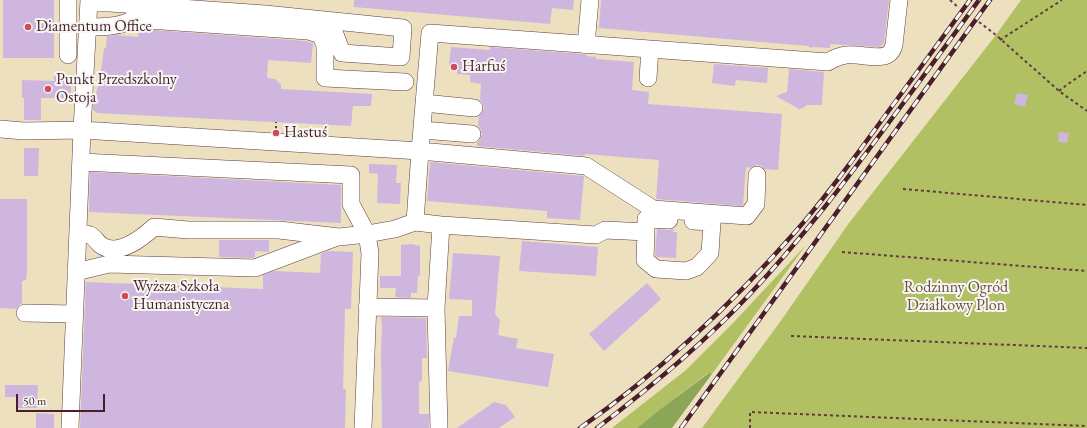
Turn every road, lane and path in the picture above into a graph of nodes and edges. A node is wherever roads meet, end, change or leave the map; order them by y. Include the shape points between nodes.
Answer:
1 (68, 0) edge
2 (590, 0) edge
3 (899, 0) edge
4 (950, 0) edge
5 (1062, 0) edge
6 (89, 1) edge
7 (958, 7) dead end
8 (330, 21) dead end
9 (979, 22) dead end
10 (87, 27) junction
11 (1000, 40) junction
12 (586, 45) junction
13 (650, 49) junction
14 (68, 54) dead end
15 (1087, 71) edge
16 (648, 78) dead end
17 (405, 82) dead end
18 (1059, 91) junction
19 (424, 103) junction
20 (474, 108) dead end
21 (1087, 111) edge
22 (0, 129) edge
23 (82, 130) junction
24 (422, 130) junction
25 (472, 134) dead end
26 (420, 151) junction
27 (81, 162) junction
28 (757, 175) dead end
29 (903, 189) dead end
30 (1087, 205) edge
31 (415, 222) junction
32 (440, 225) junction
33 (646, 232) junction
34 (78, 234) junction
35 (367, 234) junction
36 (339, 236) junction
37 (842, 252) dead end
38 (76, 272) junction
39 (1087, 272) edge
40 (368, 307) junction
41 (436, 308) junction
42 (25, 314) dead end
43 (74, 314) junction
44 (791, 336) dead end
45 (1087, 348) edge
46 (1087, 426) edge
47 (70, 428) edge
48 (363, 428) edge
49 (439, 428) edge
50 (750, 428) edge

1 - 14 lane
2 - 12 lane
3 - 13 lane via 892,52 881,57 847,54 828,62
4 - 7 path
5 - 11 path
6 - 8 lane
6 - 10 lane
9 - 11 path
10 - 17 lane via 101,27 133,19 308,31 321,35 325,46 325,78
10 - 23 lane
11 - 18 path
12 - 13 lane
12 - 19 lane via 430,34
13 - 16 lane
15 - 18 path
18 - 21 path
19 - 20 lane
19 - 24 lane
22 - 23 lane
23 - 26 lane
23 - 27 lane
24 - 25 lane
24 - 26 lane
26 - 28 lane via 586,166 653,209 747,216 756,204
26 - 31 lane
27 - 34 lane
27 - 35 lane via 351,175 351,204
29 - 30 path
31 - 32 lane
31 - 35 lane
32 - 33 lane via 596,236 604,230
32 - 41 lane
33 - 33 lane via 645,260 656,269 686,271 697,267 710,253 712,222 646,219
34 - 36 lane via 90,235 101,245 118,249 138,240 154,227 188,230 279,230
34 - 38 lane
35 - 36 lane
35 - 40 lane via 370,253
36 - 38 lane via 255,268 109,264
37 - 39 path
38 - 43 lane
40 - 41 lane
40 - 48 lane
41 - 49 lane
42 - 43 lane
43 - 47 lane
44 - 45 path
46 - 50 path via 750,412

